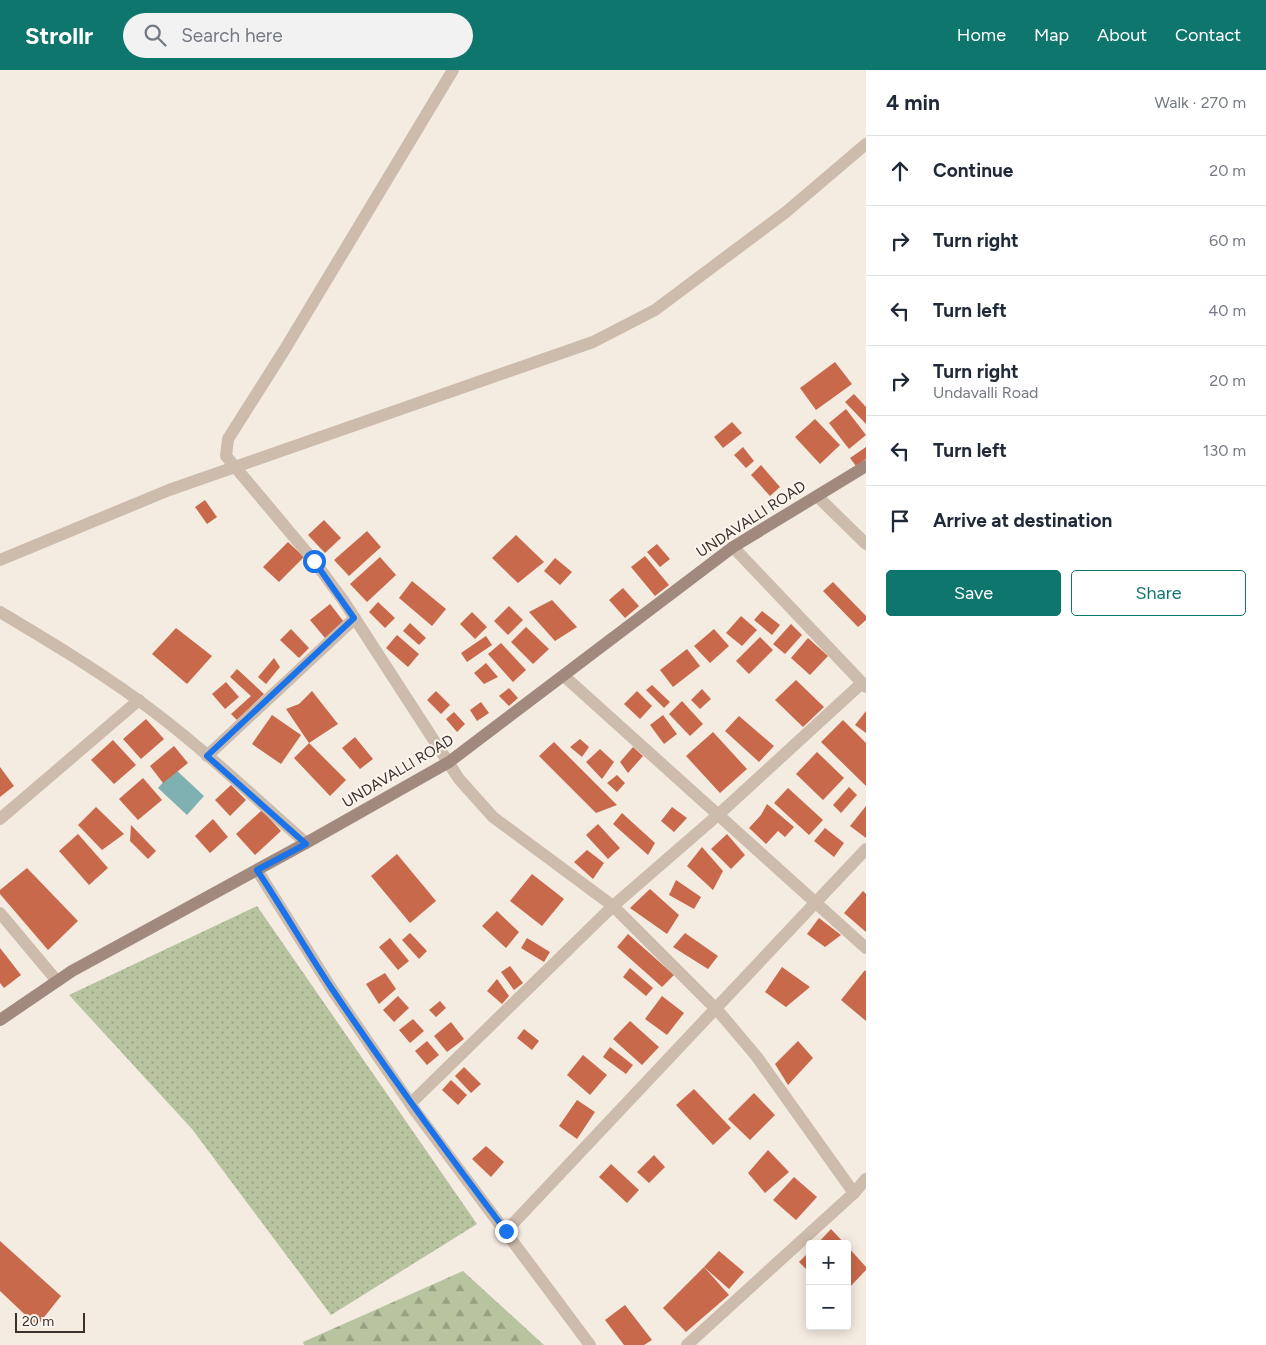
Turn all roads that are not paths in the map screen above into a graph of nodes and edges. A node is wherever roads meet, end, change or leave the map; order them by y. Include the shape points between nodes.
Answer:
1 (453, 70) edge
2 (866, 144) edge
3 (866, 466) edge
4 (237, 467) junction
5 (817, 496) junction
6 (866, 544) edge
7 (733, 547) junction
8 (0, 560) edge
9 (0, 612) edge
10 (354, 618) junction
11 (564, 676) junction
12 (864, 685) edge
13 (139, 700) junction
14 (207, 756) junction
15 (449, 762) junction
16 (719, 814) junction
17 (0, 819) edge
18 (306, 844) junction
19 (866, 849) edge
20 (257, 870) junction
21 (816, 902) junction
22 (613, 906) junction
23 (0, 913) edge
24 (866, 948) edge
25 (57, 981) junction
26 (715, 1008) junction
27 (0, 1020) edge
28 (411, 1103) junction
29 (866, 1179) edge
30 (854, 1193) junction
31 (506, 1231) junction
32 (590, 1345) edge
33 (687, 1345) edge

1 - 4 street via 286,349 228,439 226,456
2 - 4 street via 786,212 655,310 593,342
3 - 5 main road, UNDAVALLI ROAD
4 - 8 street via 169,490
4 - 10 street via 314,561
5 - 6 street
5 - 7 main road, UNDAVALLI ROAD
7 - 11 main road, UNDAVALLI ROAD
7 - 12 street
9 - 13 street
10 - 14 street
10 - 15 street
11 - 15 main road, UNDAVALLI ROAD
11 - 16 street
12 - 16 street
13 - 14 street
13 - 17 street
14 - 18 street
15 - 18 main road, UNDAVALLI ROAD
15 - 22 street via 459,779 493,817
16 - 21 street
16 - 22 street
18 - 20 main road, UNDAVALLI ROAD
19 - 21 street
20 - 25 main road, UNDAVALLI ROAD
20 - 28 street via 331,988
21 - 24 street
21 - 26 street
22 - 26 street
22 - 28 street
23 - 25 street
25 - 27 main road, UNDAVALLI ROAD
26 - 30 street via 757,1057
26 - 31 street
28 - 31 street
29 - 30 street
30 - 33 street
31 - 32 street

